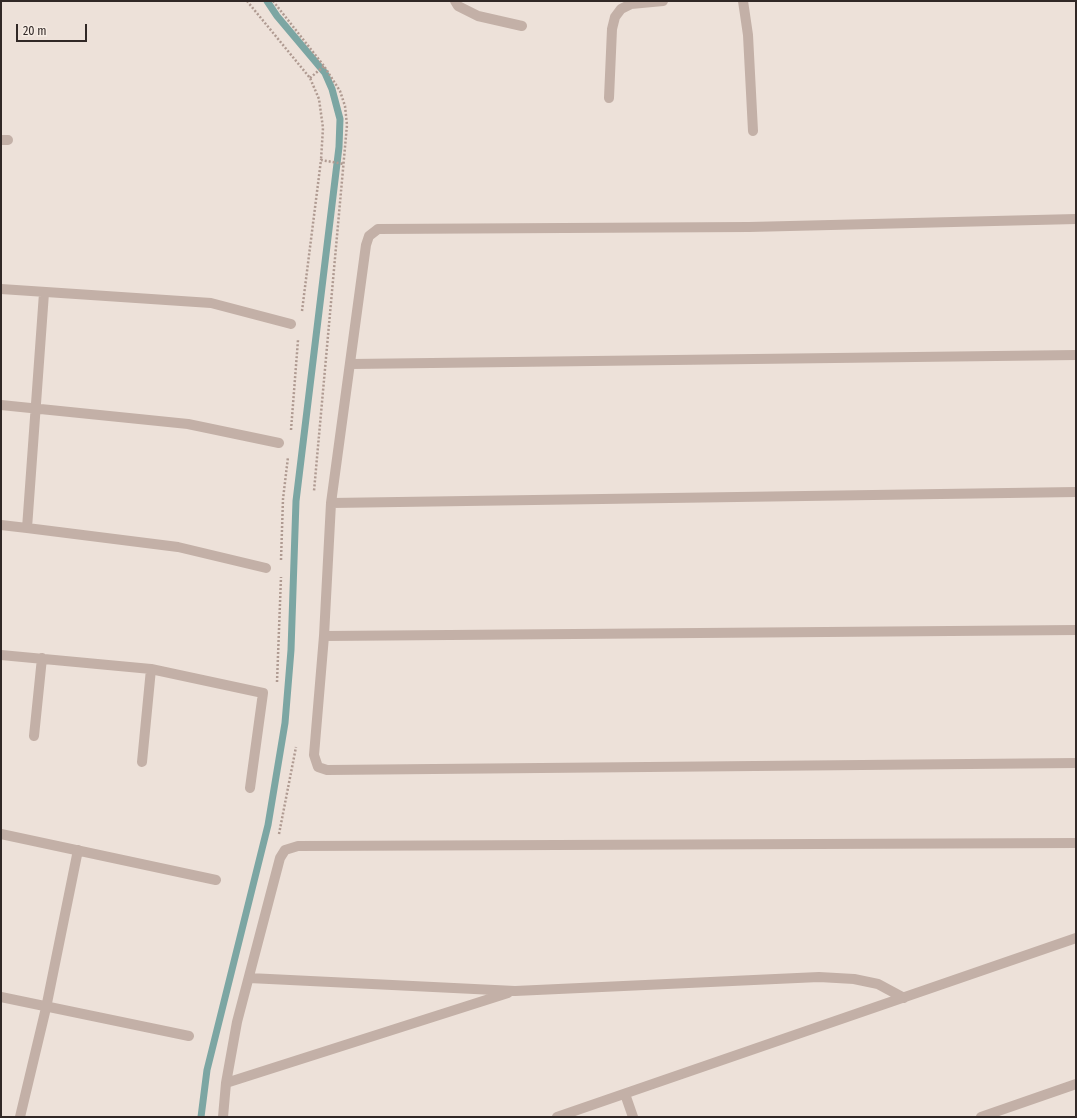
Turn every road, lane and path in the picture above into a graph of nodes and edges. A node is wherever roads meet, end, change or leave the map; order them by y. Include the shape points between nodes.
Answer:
1 (247, 1) edge
2 (273, 1) edge
3 (455, 1) edge
4 (663, 1) edge
5 (743, 1) edge
6 (522, 26) dead end
7 (324, 66) junction
8 (310, 78) junction
9 (609, 98) dead end
10 (753, 131) dead end
11 (321, 160) junction
12 (344, 164) junction
13 (1076, 219) edge
14 (1, 290) edge
15 (44, 293) junction
16 (301, 318) dead end
17 (291, 324) dead end
18 (299, 334) dead end
19 (1076, 355) edge
20 (351, 364) junction
21 (1, 405) edge
22 (36, 407) junction
23 (290, 438) dead end
24 (279, 443) dead end
25 (288, 453) dead end
26 (1076, 492) edge
27 (313, 499) dead end
28 (331, 503) junction
29 (1, 525) edge
30 (27, 528) junction
31 (281, 563) dead end
32 (266, 568) dead end
33 (281, 571) dead end
34 (1076, 630) edge
35 (324, 636) junction
36 (1, 655) edge
37 (42, 658) junction
38 (151, 669) junction
39 (276, 684) dead end
40 (34, 736) dead end
41 (296, 740) dead end
42 (142, 762) dead end
43 (1076, 763) edge
44 (250, 788) dead end
45 (1, 834) edge
46 (278, 837) dead end
47 (1076, 843) edge
48 (78, 850) junction
49 (216, 880) dead end
50 (1076, 938) edge
51 (249, 978) junction
52 (515, 991) junction
53 (1, 997) edge
54 (904, 998) junction
55 (46, 1008) junction
56 (189, 1036) dead end
57 (226, 1084) junction
58 (1076, 1084) edge
59 (625, 1094) junction
60 (20, 1117) edge
61 (223, 1117) edge
62 (558, 1117) edge
63 (633, 1117) edge
64 (981, 1117) edge

1 - 8 path
2 - 7 path
3 - 6 street via 458,6 478,16
4 - 9 street via 631,4 621,9 615,18 612,29
5 - 10 street via 748,35
7 - 8 path
7 - 12 path via 340,91 345,106 347,125
8 - 11 path via 319,99 323,128
11 - 12 path
11 - 16 path
12 - 27 path
13 - 20 street via 749,227 378,229 369,236 366,245
14 - 15 street
15 - 17 street via 211,303
15 - 22 street
18 - 23 path
19 - 20 street
20 - 28 street
21 - 22 street
22 - 24 street via 188,424
22 - 30 street
25 - 31 path via 283,499
26 - 28 street
28 - 35 street
29 - 30 street
30 - 32 street via 178,547
33 - 39 path
34 - 35 street
35 - 43 street via 314,755 318,767 327,770
36 - 37 street
37 - 38 street
37 - 40 street
38 - 42 street
38 - 44 street via 263,693
41 - 46 path
45 - 48 street
47 - 51 street via 298,846 285,850 280,858
48 - 49 street
48 - 55 street
50 - 54 street
51 - 52 street
51 - 57 street via 237,1022
52 - 54 street via 819,978 854,979 878,984
52 - 57 street
53 - 55 street
54 - 59 street
55 - 56 street
55 - 60 street
57 - 61 street
58 - 64 street
59 - 62 street
59 - 63 street

